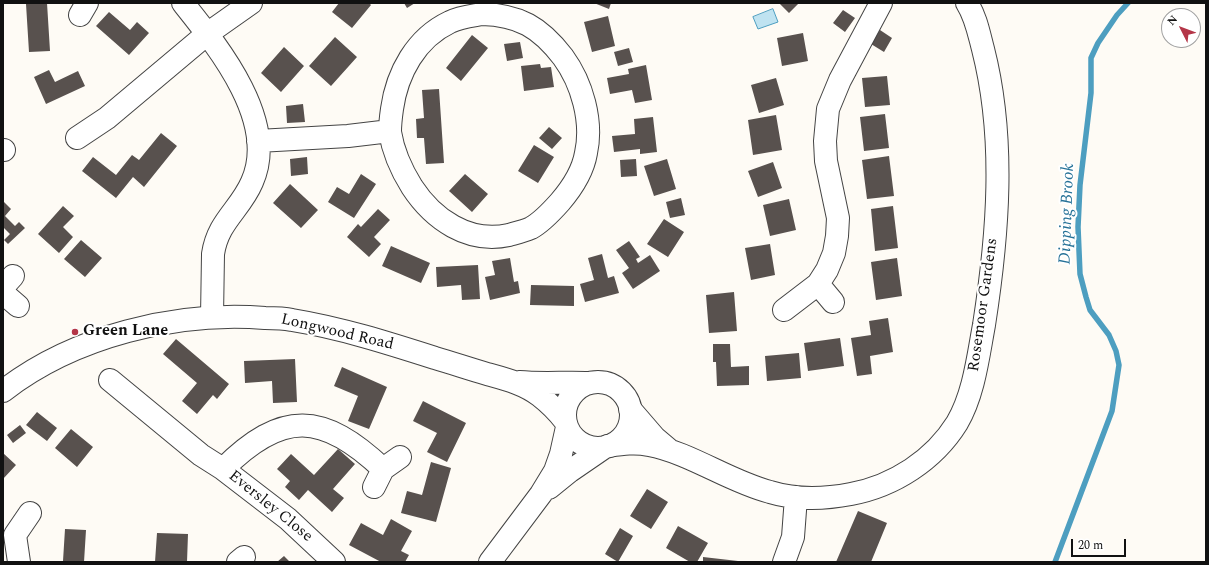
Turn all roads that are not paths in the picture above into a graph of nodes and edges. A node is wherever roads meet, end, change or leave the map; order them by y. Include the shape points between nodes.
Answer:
1 (183, 3) edge
2 (251, 3) edge
3 (881, 3) edge
4 (967, 3) edge
5 (207, 34) junction
6 (390, 132) junction
7 (78, 138) dead end
8 (258, 141) junction
9 (818, 284) junction
10 (833, 302) dead end
11 (784, 310) dead end
12 (212, 317) junction
13 (110, 380) dead end
14 (514, 382) junction
15 (589, 383) junction
16 (3, 391) edge
17 (630, 408) junction
18 (566, 424) junction
19 (607, 447) junction
20 (669, 450) junction
21 (223, 469) junction
22 (385, 471) dead end
23 (542, 494) junction
24 (796, 497) junction
25 (30, 513) dead end
26 (19, 562) edge
27 (334, 562) edge
28 (490, 562) edge
29 (784, 562) edge

1 - 5 street
2 - 5 street
3 - 9 street via 840,80 828,109 826,161 838,218 837,236 834,253
4 - 24 street, Rosemoor Gardens via 975,18 988,70 996,133 997,173 988,295 976,365 965,404 958,421 945,439 922,462 905,473 852,494 826,498
5 - 7 street via 107,118
5 - 8 street via 245,95 256,122
6 - 6 street via 397,86 418,47 450,22 475,15 499,15 524,22 546,38 572,72 581,91 588,122 586,154 577,178 564,197 552,211 530,228 491,237 462,232 445,222 431,209 406,177
6 - 8 street
8 - 12 street via 258,163 252,182 221,228 214,245
9 - 10 street
9 - 11 street
12 - 14 street, Longwood Road via 245,316 292,320 372,338
12 - 16 street, Longwood Road via 177,320 138,328 99,341 66,353
13 - 21 street, Eversley Close
14 - 15 street, Longwood Road
14 - 18 street, Longwood Road via 539,395 556,410
15 - 17 street via 611,384 620,390
15 - 18 street via 573,393 566,407
17 - 19 street via 631,418 624,435
17 - 20 street, Rosemoor Gardens via 655,438
18 - 19 street via 572,435 583,444 596,448
18 - 23 street via 561,454
19 - 20 street, Rosemoor Gardens via 629,443 647,444
19 - 23 street via 570,471
20 - 24 street, Rosemoor Gardens via 771,493
21 - 22 street, Eversley Close via 237,454 261,437 279,429 298,425 316,426 334,433 366,453
21 - 27 street, Eversley Close via 288,519
23 - 28 street
24 - 29 street via 793,537
25 - 26 street via 15,535

